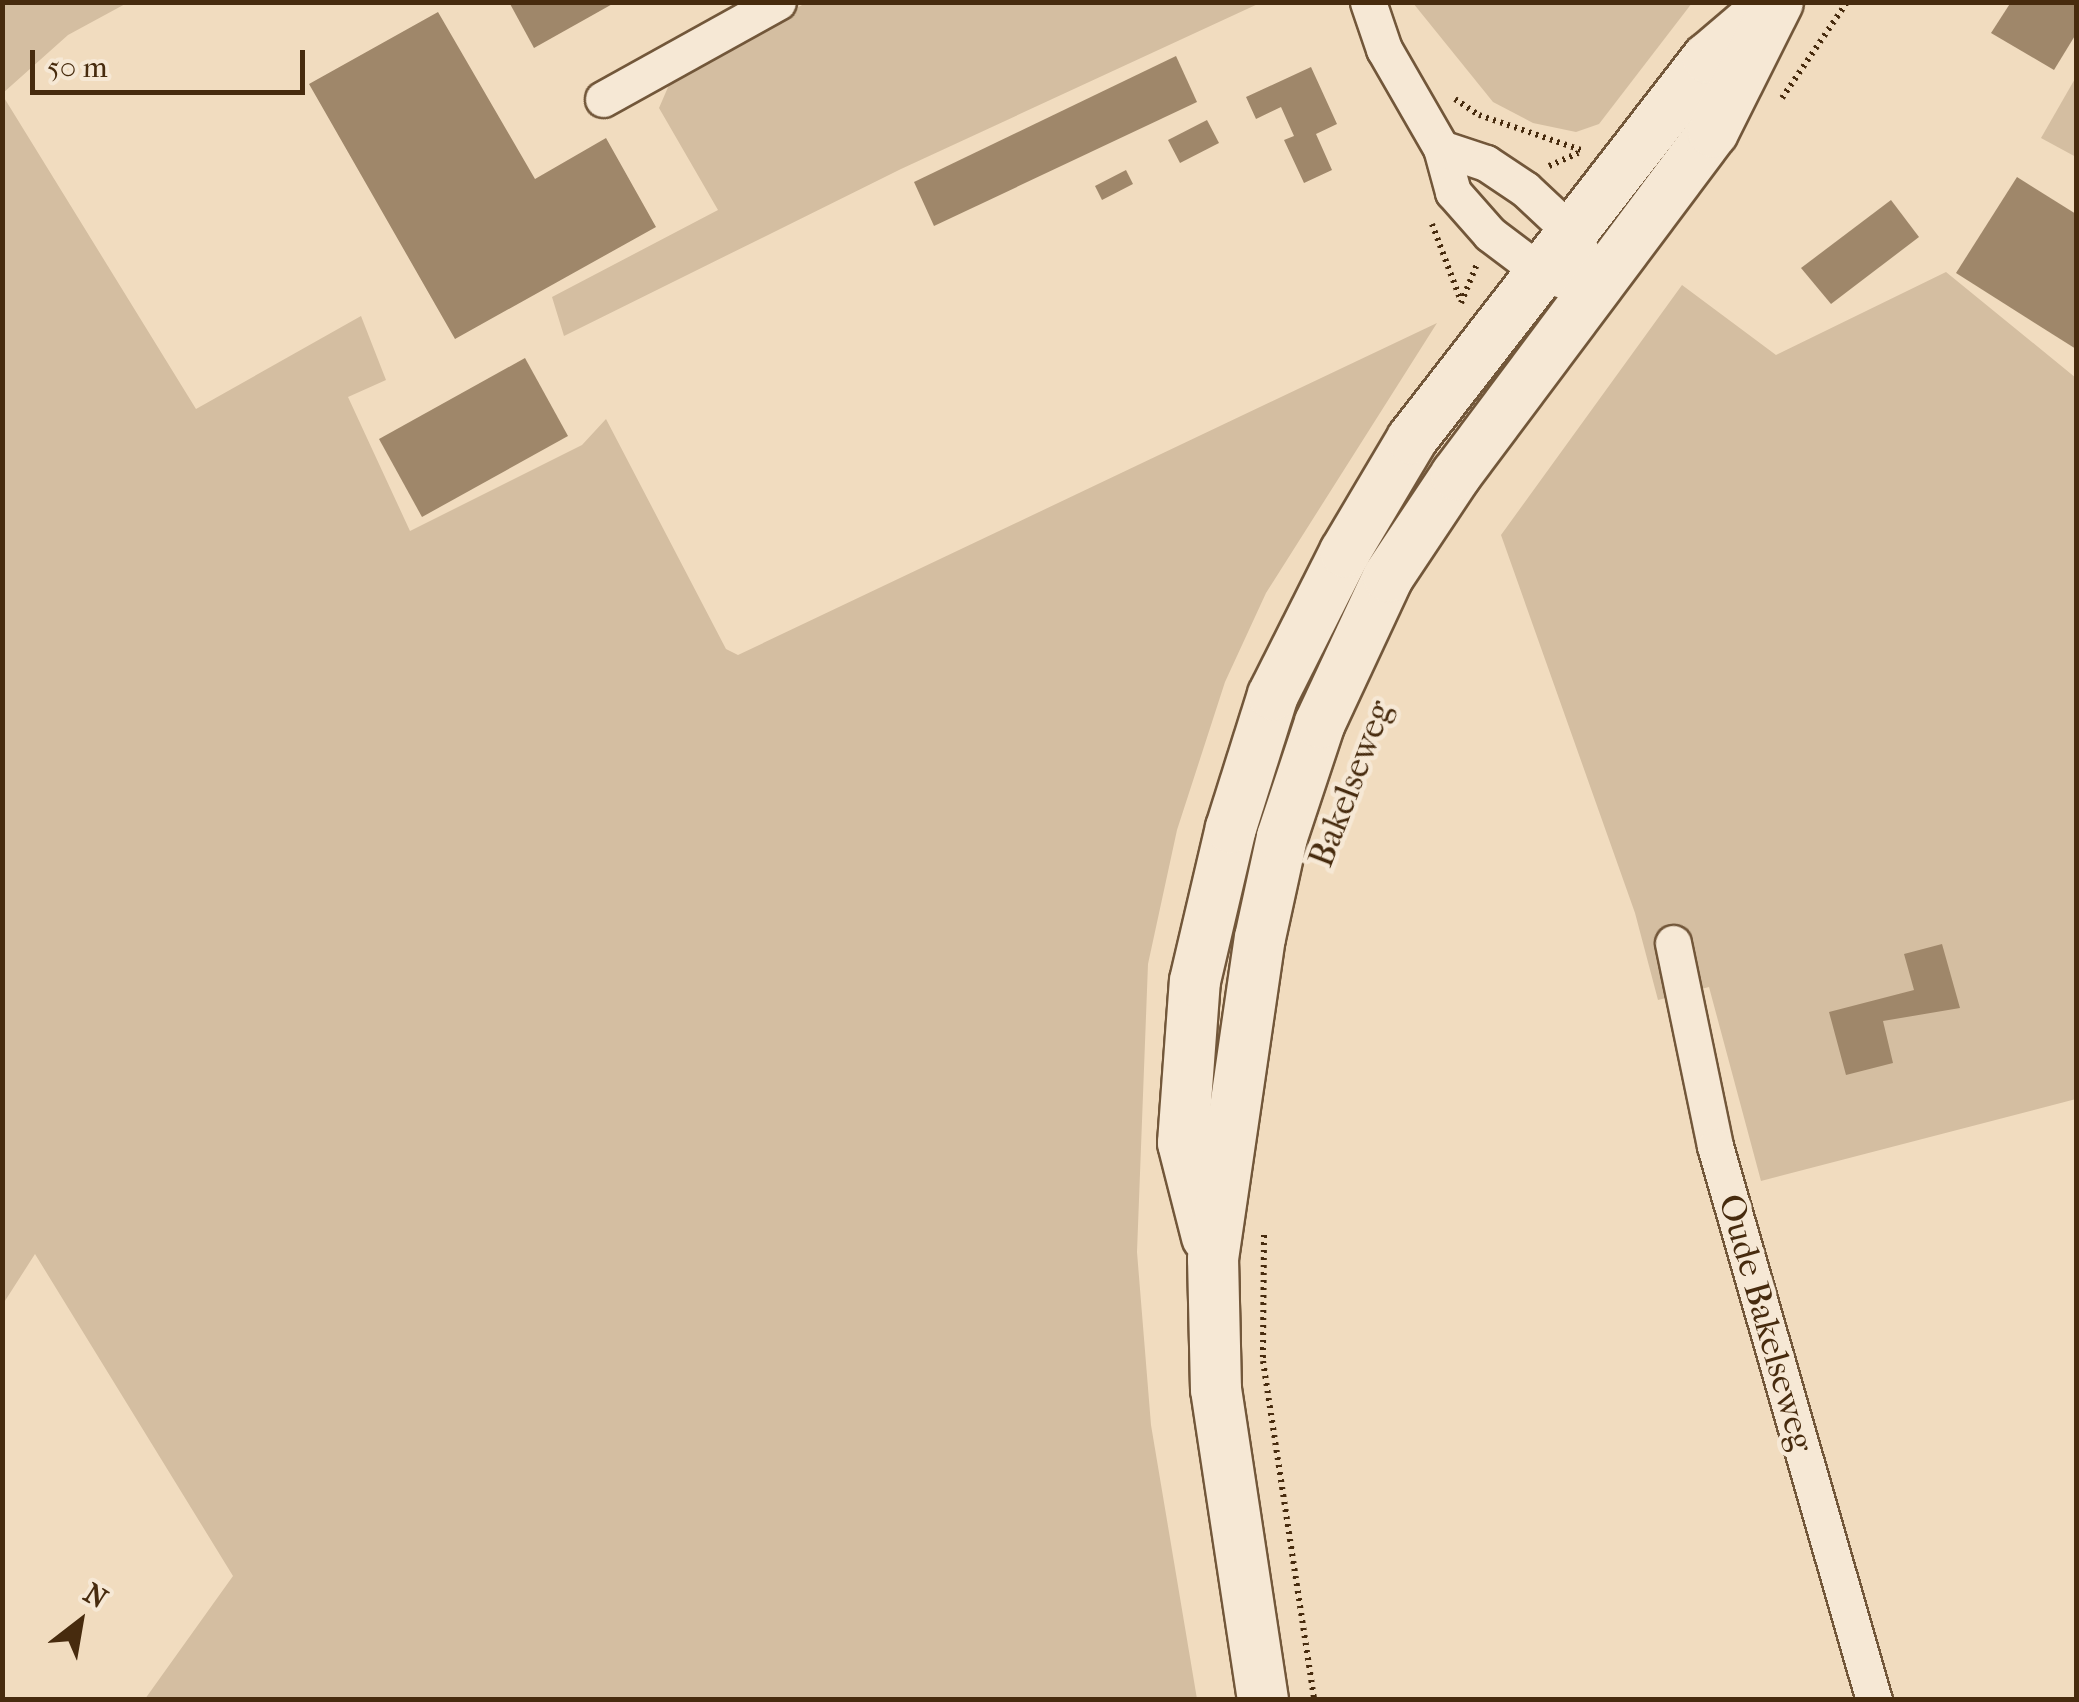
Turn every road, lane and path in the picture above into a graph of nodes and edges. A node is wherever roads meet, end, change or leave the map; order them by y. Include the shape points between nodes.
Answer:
1 (778, 2) edge
2 (1368, 2) edge
3 (1775, 2) edge
4 (1847, 2) edge
5 (1447, 93) dead end
6 (603, 98) dead end
7 (1771, 114) dead end
8 (1441, 148) junction
9 (1624, 170) junction
10 (1574, 235) junction
11 (1543, 274) junction
12 (1598, 291) junction
13 (1673, 943) dead end
14 (1264, 1222) dead end
15 (1212, 1259) junction
16 (1263, 1700) edge
17 (1314, 1700) edge
18 (1874, 1700) edge

1 - 6 street
2 - 8 street via 1384,49
3 - 9 main road, Bakelseweg via 1708,58
3 - 12 main road, Bakelseweg via 1713,132
4 - 7 path
5 - 9 path via 1479,116
8 - 10 street via 1486,163
8 - 11 street via 1453,192 1490,234
9 - 10 main road, Bakelseweg
10 - 11 main road, Bakelseweg
10 - 12 street
11 - 12 street
11 - 15 main road, Bakelseweg via 1412,439 1272,695 1231,828 1195,981 1183,1142
12 - 15 main road, Bakelseweg via 1456,475 1388,577 1320,722 1282,837 1260,938
13 - 18 street, Oude Bakelseweg via 1715,1146
14 - 17 path via 1264,1361
15 - 16 main road, Bakelseweg via 1216,1390

